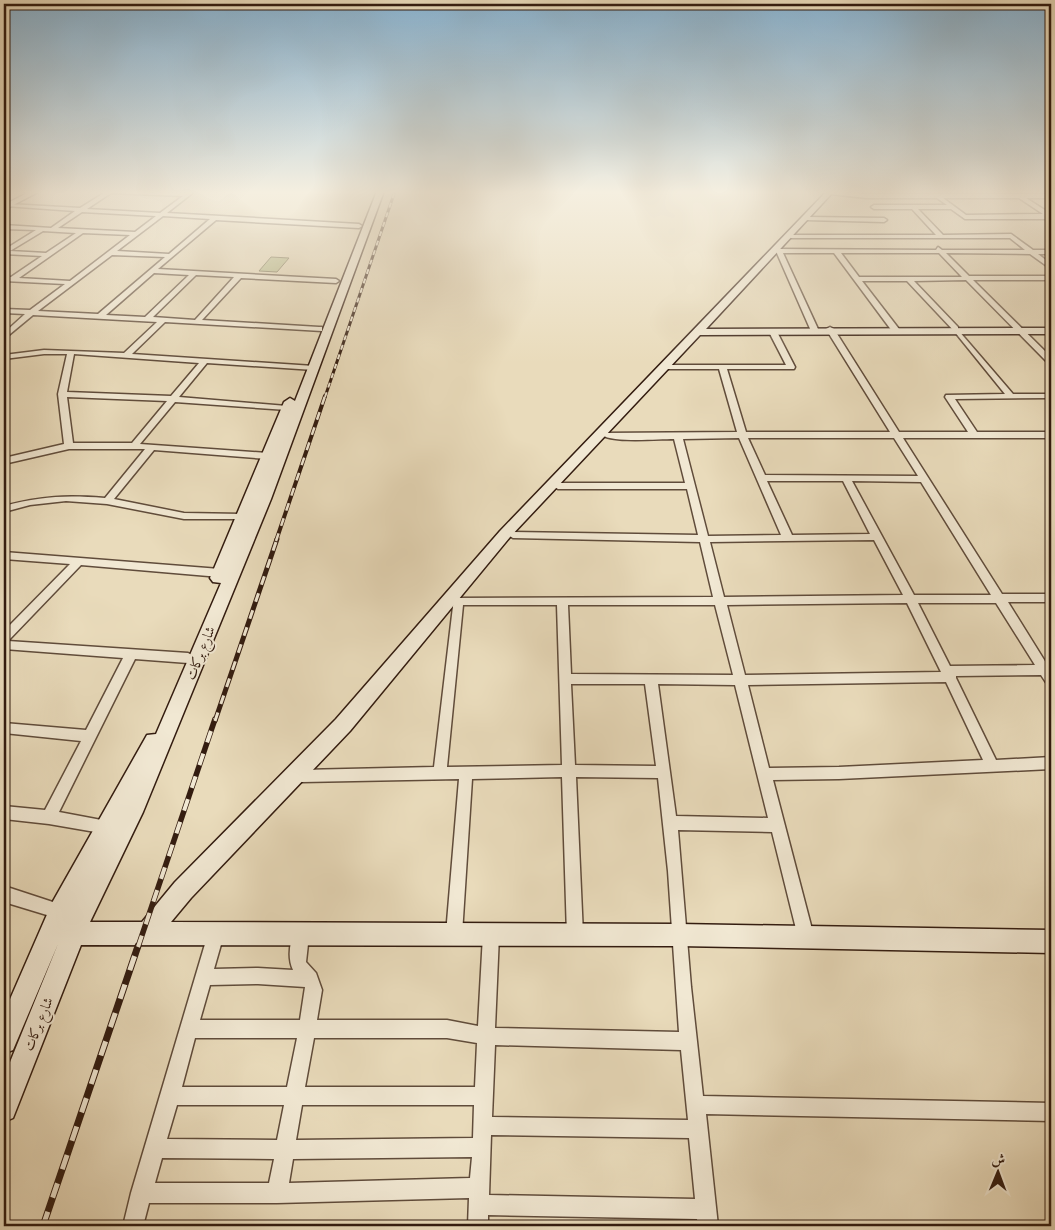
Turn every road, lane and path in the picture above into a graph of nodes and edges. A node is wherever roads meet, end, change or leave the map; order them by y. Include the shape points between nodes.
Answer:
1 (57, 248) edge
2 (118, 248) edge
3 (180, 248) edge
4 (349, 248) edge
5 (357, 248) edge
6 (778, 248) edge
7 (781, 248) edge
8 (890, 248) edge
9 (937, 248) edge
10 (1028, 248) edge
11 (778, 251) junction
12 (836, 251) junction
13 (892, 251) junction
14 (4, 252) edge
15 (941, 252) junction
16 (1033, 252) junction
17 (1051, 252) edge
18 (112, 253) junction
19 (48, 255) junction
20 (172, 256) junction
21 (1051, 267) edge
22 (154, 271) junction
23 (195, 274) junction
24 (239, 276) junction
25 (858, 278) junction
26 (1051, 278) edge
27 (4, 279) edge
28 (909, 279) junction
29 (967, 279) junction
30 (12, 280) junction
31 (336, 280) junction
32 (72, 283) junction
33 (4, 310) edge
34 (32, 312) junction
35 (100, 316) junction
36 (146, 319) junction
37 (163, 320) junction
38 (197, 322) junction
39 (319, 329) junction
40 (814, 329) junction
41 (895, 329) junction
42 (701, 330) junction
43 (831, 330) junction
44 (956, 330) junction
45 (1020, 330) junction
46 (1051, 330) edge
47 (773, 332) junction
48 (4, 337) edge
49 (71, 352) junction
50 (126, 355) junction
51 (4, 357) edge
52 (1051, 361) edge
53 (204, 362) junction
54 (670, 367) junction
55 (722, 367) junction
56 (309, 368) junction
57 (62, 394) junction
58 (1010, 395) junction
59 (1051, 396) edge
60 (173, 400) junction
61 (287, 408) junction
62 (606, 435) junction
63 (742, 435) junction
64 (897, 435) junction
65 (974, 435) junction
66 (1051, 435) edge
67 (678, 437) junction
68 (69, 446) junction
69 (134, 446) junction
70 (152, 447) junction
71 (268, 456) junction
72 (4, 461) edge
73 (763, 478) junction
74 (846, 479) junction
75 (925, 479) junction
76 (558, 486) junction
77 (690, 486) junction
78 (107, 502) junction
79 (4, 509) edge
80 (242, 517) junction
81 (513, 535) junction
82 (788, 538) junction
83 (877, 538) junction
84 (703, 539) junction
85 (4, 554) edge
86 (80, 560) junction
87 (220, 573) junction
88 (1051, 598) edge
89 (999, 599) junction
90 (911, 600) junction
91 (458, 601) junction
92 (562, 601) junction
93 (719, 601) junction
94 (430, 628) junction
95 (4, 638) edge
96 (4, 645) edge
97 (131, 654) junction
98 (188, 658) junction
99 (949, 674) junction
100 (1049, 677) edge
101 (564, 679) junction
102 (651, 680) junction
103 (740, 680) junction
104 (4, 728) edge
105 (89, 736) junction
106 (1051, 763) edge
107 (992, 766) junction
108 (567, 771) junction
109 (664, 772) junction
110 (440, 773) junction
111 (466, 773) junction
112 (765, 774) junction
113 (302, 776) junction
114 (4, 813) edge
115 (49, 817) junction
116 (670, 823) junction
117 (778, 825) junction
118 (106, 827) junction
119 (4, 894) edge
120 (60, 911) junction
121 (51, 933) junction
122 (74, 933) junction
123 (154, 934) junction
124 (216, 934) junction
125 (454, 934) junction
126 (301, 935) junction
127 (491, 935) junction
128 (574, 935) junction
129 (678, 935) junction
130 (806, 937) junction
131 (1051, 942) edge
132 (203, 977) junction
133 (310, 979) junction
134 (188, 1029) junction
135 (307, 1030) junction
136 (486, 1036) junction
137 (4, 1040) edge
138 (688, 1041) junction
139 (169, 1096) junction
140 (295, 1096) junction
141 (483, 1096) junction
142 (696, 1105) junction
143 (4, 1109) edge
144 (1051, 1112) edge
145 (482, 1126) junction
146 (698, 1129) junction
147 (481, 1147) junction
148 (154, 1148) junction
149 (285, 1150) junction
150 (141, 1193) junction
151 (277, 1193) junction
152 (479, 1197) junction
153 (707, 1217) edge
154 (133, 1226) edge
155 (478, 1226) edge

1 - 19 street
2 - 18 street
3 - 20 street
4 - 31 street, شارع بركات
5 - 56 street, شارع بركات
6 - 42 street
7 - 11 street
8 - 13 street
9 - 15 street
10 - 16 street
11 - 12 street
11 - 40 street
11 - 42 street
12 - 13 street
12 - 25 street
13 - 15 street
14 - 19 street
15 - 16 street
15 - 29 street
16 - 17 street
16 - 21 street
18 - 20 street
18 - 32 street
19 - 30 street
20 - 22 street
22 - 23 street
22 - 35 street
23 - 24 street
23 - 36 street
24 - 31 street
24 - 38 street
25 - 28 street
25 - 41 street
26 - 29 street
27 - 30 street
28 - 29 street
28 - 44 street
29 - 45 street
30 - 32 street
31 - 39 street, شارع بركات
32 - 34 street
33 - 34 street
34 - 35 street
34 - 48 street
35 - 36 street
36 - 37 street
37 - 38 street
37 - 50 street
38 - 39 street
39 - 56 street, شارع بركات
40 - 42 street
40 - 43 street
41 - 43 street
41 - 44 street
42 - 47 street
42 - 54 street
42 - 94 street via 505,534
43 - 44 street
43 - 47 street
43 - 64 street
44 - 45 street
44 - 58 street
45 - 46 street
45 - 52 street
47 - 55 street via 791,367
49 - 50 street
49 - 51 street
49 - 57 street
50 - 53 street
53 - 56 street
53 - 60 street
54 - 55 street
54 - 62 street
55 - 63 street
56 - 61 street, شارع بركات
56 - 122 street, شارع بركات via 264,499 165,738 134,812
57 - 60 street
57 - 68 street
58 - 59 street
58 - 65 street via 949,397
60 - 61 street
60 - 69 street
61 - 71 street, شارع بركات
62 - 67 street
62 - 76 street
63 - 64 street
63 - 67 street
63 - 73 street
64 - 65 street
64 - 75 street
65 - 66 street
67 - 77 street
68 - 69 street
68 - 72 street
69 - 70 street
70 - 71 street
70 - 78 street
71 - 80 street, شارع بركات
73 - 74 street
73 - 82 street
74 - 75 street
74 - 83 street
75 - 89 street
76 - 77 street
76 - 81 street
77 - 84 street
78 - 79 street via 49,499
78 - 80 street via 184,516
80 - 87 street, شارع بركات
81 - 84 street
81 - 91 street
82 - 83 street
82 - 84 street
83 - 90 street
84 - 93 street
85 - 86 street
86 - 87 street
86 - 95 street
87 - 98 street, شارع بركات
88 - 89 street
89 - 90 street
89 - 100 street
90 - 93 street
90 - 99 street
91 - 92 street
91 - 94 street
91 - 110 street
92 - 93 street
92 - 101 street
93 - 103 street
94 - 113 street via 356,721
94 - 123 street via 343,725 188,884
96 - 97 street
97 - 98 street
97 - 105 street
98 - 118 street, شارع بركات via 154,742
99 - 100 street
99 - 103 street
99 - 107 street
101 - 102 street
101 - 108 street
102 - 103 street
102 - 109 street
103 - 112 street
104 - 105 street
105 - 115 street
106 - 107 street
107 - 112 street
108 - 109 street
108 - 111 street
108 - 128 street
109 - 116 street
110 - 111 street
110 - 113 street
111 - 125 street
112 - 117 street
113 - 123 street
114 - 115 street
115 - 118 street
116 - 117 street
116 - 129 street
117 - 130 street
118 - 120 street, شارع بركات
119 - 120 street
120 - 121 street, شارع بركات
121 - 122 street
121 - 137 street, شارع بركات
122 - 123 street
122 - 143 street, شارع بركات
123 - 124 street
124 - 126 street
124 - 132 street
125 - 126 street
125 - 127 street
126 - 133 street via 298,962
127 - 128 street
127 - 136 street
128 - 129 street
129 - 130 street
129 - 138 street
130 - 131 street
132 - 133 street
132 - 134 street
133 - 135 street via 314,990
134 - 135 street
134 - 139 street
135 - 136 street via 447,1028
135 - 140 street
136 - 138 street
136 - 141 street
138 - 142 street
139 - 140 street
139 - 148 street
140 - 141 street
140 - 149 street
141 - 145 street
142 - 144 street
142 - 146 street
145 - 146 street
145 - 147 street
146 - 153 street
147 - 149 street
147 - 152 street
148 - 149 street
148 - 150 street
149 - 151 street
150 - 151 street
150 - 154 street
151 - 152 street
152 - 153 street
152 - 155 street

